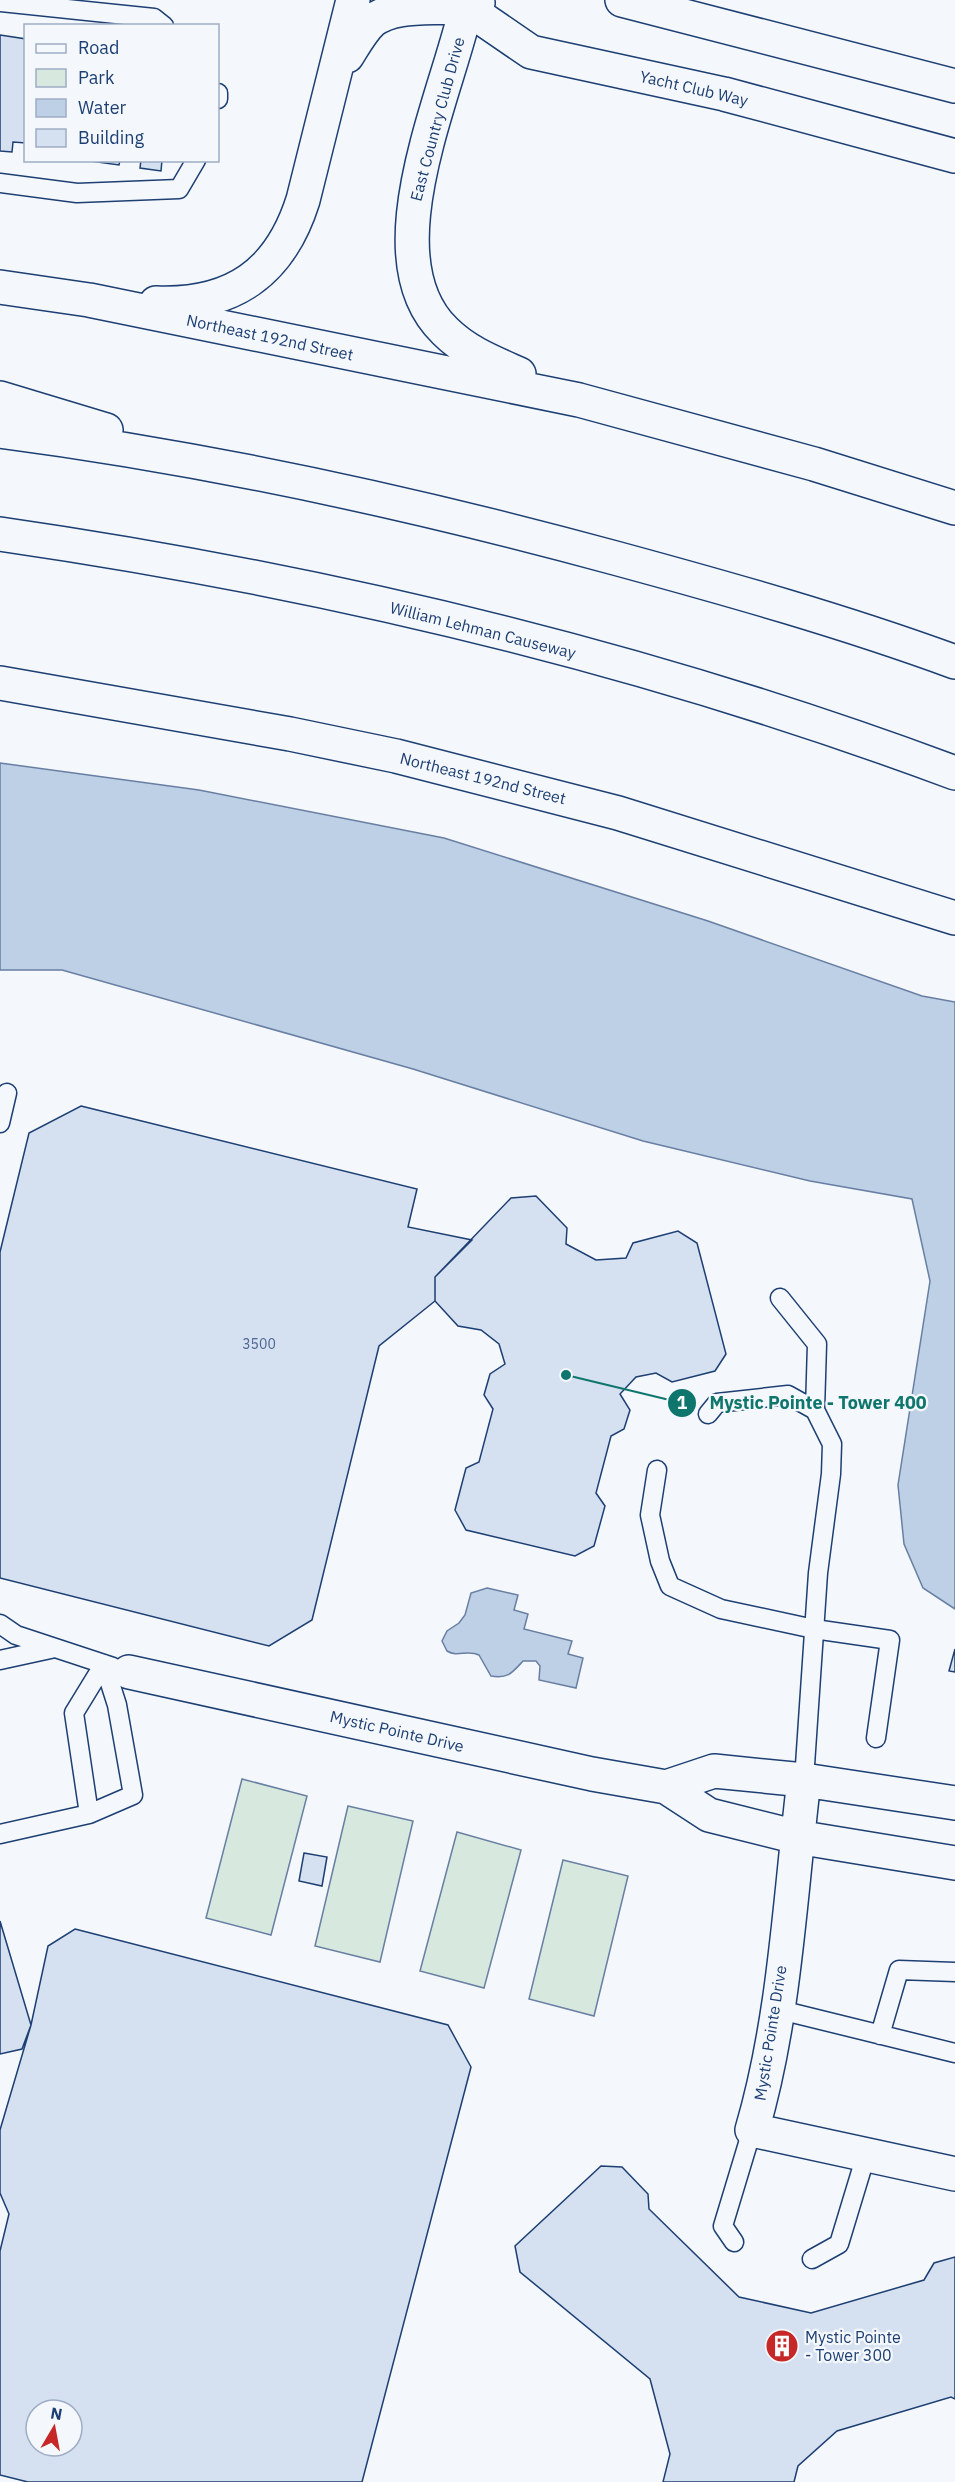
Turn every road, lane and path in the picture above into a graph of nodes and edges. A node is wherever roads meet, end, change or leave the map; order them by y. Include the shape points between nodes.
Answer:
1 (353, 0) edge
2 (622, 0) edge
3 (0, 2) edge
4 (470, 2) edge
5 (162, 24) edge
6 (338, 70) junction
7 (955, 86) edge
8 (955, 156) edge
9 (195, 162) edge
10 (0, 183) edge
11 (0, 287) edge
12 (89, 300) junction
13 (0, 398) edge
14 (579, 400) junction
15 (0, 431) edge
16 (245, 471) junction
17 (955, 508) edge
18 (0, 534) edge
19 (0, 557) edge
20 (147, 557) junction
21 (955, 662) edge
22 (0, 683) edge
23 (955, 773) edge
24 (955, 918) edge
25 (7, 1093) dead end
26 (0, 1123) edge
27 (780, 1298) dead end
28 (815, 1410) junction
29 (708, 1414) dead end
30 (657, 1470) dead end
31 (0, 1624) edge
32 (814, 1629) junction
33 (56, 1648) junction
34 (0, 1660) edge
35 (116, 1668) junction
36 (876, 1738) dead end
37 (804, 1780) junction
38 (666, 1786) junction
39 (955, 1803) edge
40 (88, 1814) junction
41 (0, 1834) edge
42 (797, 1837) junction
43 (955, 1863) edge
44 (955, 1972) edge
45 (776, 2009) junction
46 (880, 2035) junction
47 (955, 2054) edge
48 (752, 2130) junction
49 (866, 2155) junction
50 (955, 2174) edge
51 (734, 2242) dead end
52 (812, 2259) dead end

1 - 6 main road
2 - 7 main road
3 - 5 lane via 154,18
4 - 6 main road via 410,6 372,20
4 - 8 main road, Yacht Club Way via 531,52 724,94
4 - 14 main road, East Country Club Drive via 416,188 411,229 414,272 430,312 460,345
6 - 12 main road via 296,222 267,267 242,287 206,299 164,303
9 - 10 lane via 179,189 77,193
11 - 12 main road, Northeast 192nd Street
12 - 14 main road, Northeast 192nd Street
13 - 16 main road
14 - 17 main road, Northeast 192nd Street via 814,464
15 - 16 main road
16 - 21 main road via 517,532 730,590
18 - 20 main road, William Lehman Causeway
19 - 20 main road
20 - 23 main road, William Lehman Causeway via 522,638 721,694
22 - 24 main road, Northeast 192nd Street via 290,734 419,762 618,813
25 - 26 lane
27 - 28 lane via 817,1344
28 - 29 lane via 788,1395 717,1403
28 - 32 lane via 832,1444
30 - 32 lane via 650,1515 670,1586 721,1608
31 - 33 lane via 16,1635
32 - 36 lane via 890,1640
32 - 37 lane
33 - 34 lane
33 - 35 lane
35 - 38 main road, Mystic Pointe Drive via 592,1774
35 - 40 lane via 74,1713
35 - 40 lane via 117,1705 133,1795
37 - 38 main road, Mystic Pointe Drive via 714,1771
37 - 39 main road, Mystic Pointe Drive
37 - 42 main road, Mystic Pointe Drive
38 - 42 main road, Mystic Pointe Drive via 709,1815
40 - 41 lane
42 - 43 main road, Mystic Pointe Drive
42 - 45 main road, Mystic Pointe Drive
44 - 46 lane via 899,1970
45 - 46 lane
45 - 48 main road, Mystic Pointe Drive via 765,2085
46 - 47 lane
48 - 49 main road
48 - 51 lane via 723,2226
49 - 50 main road
49 - 52 lane via 839,2244

